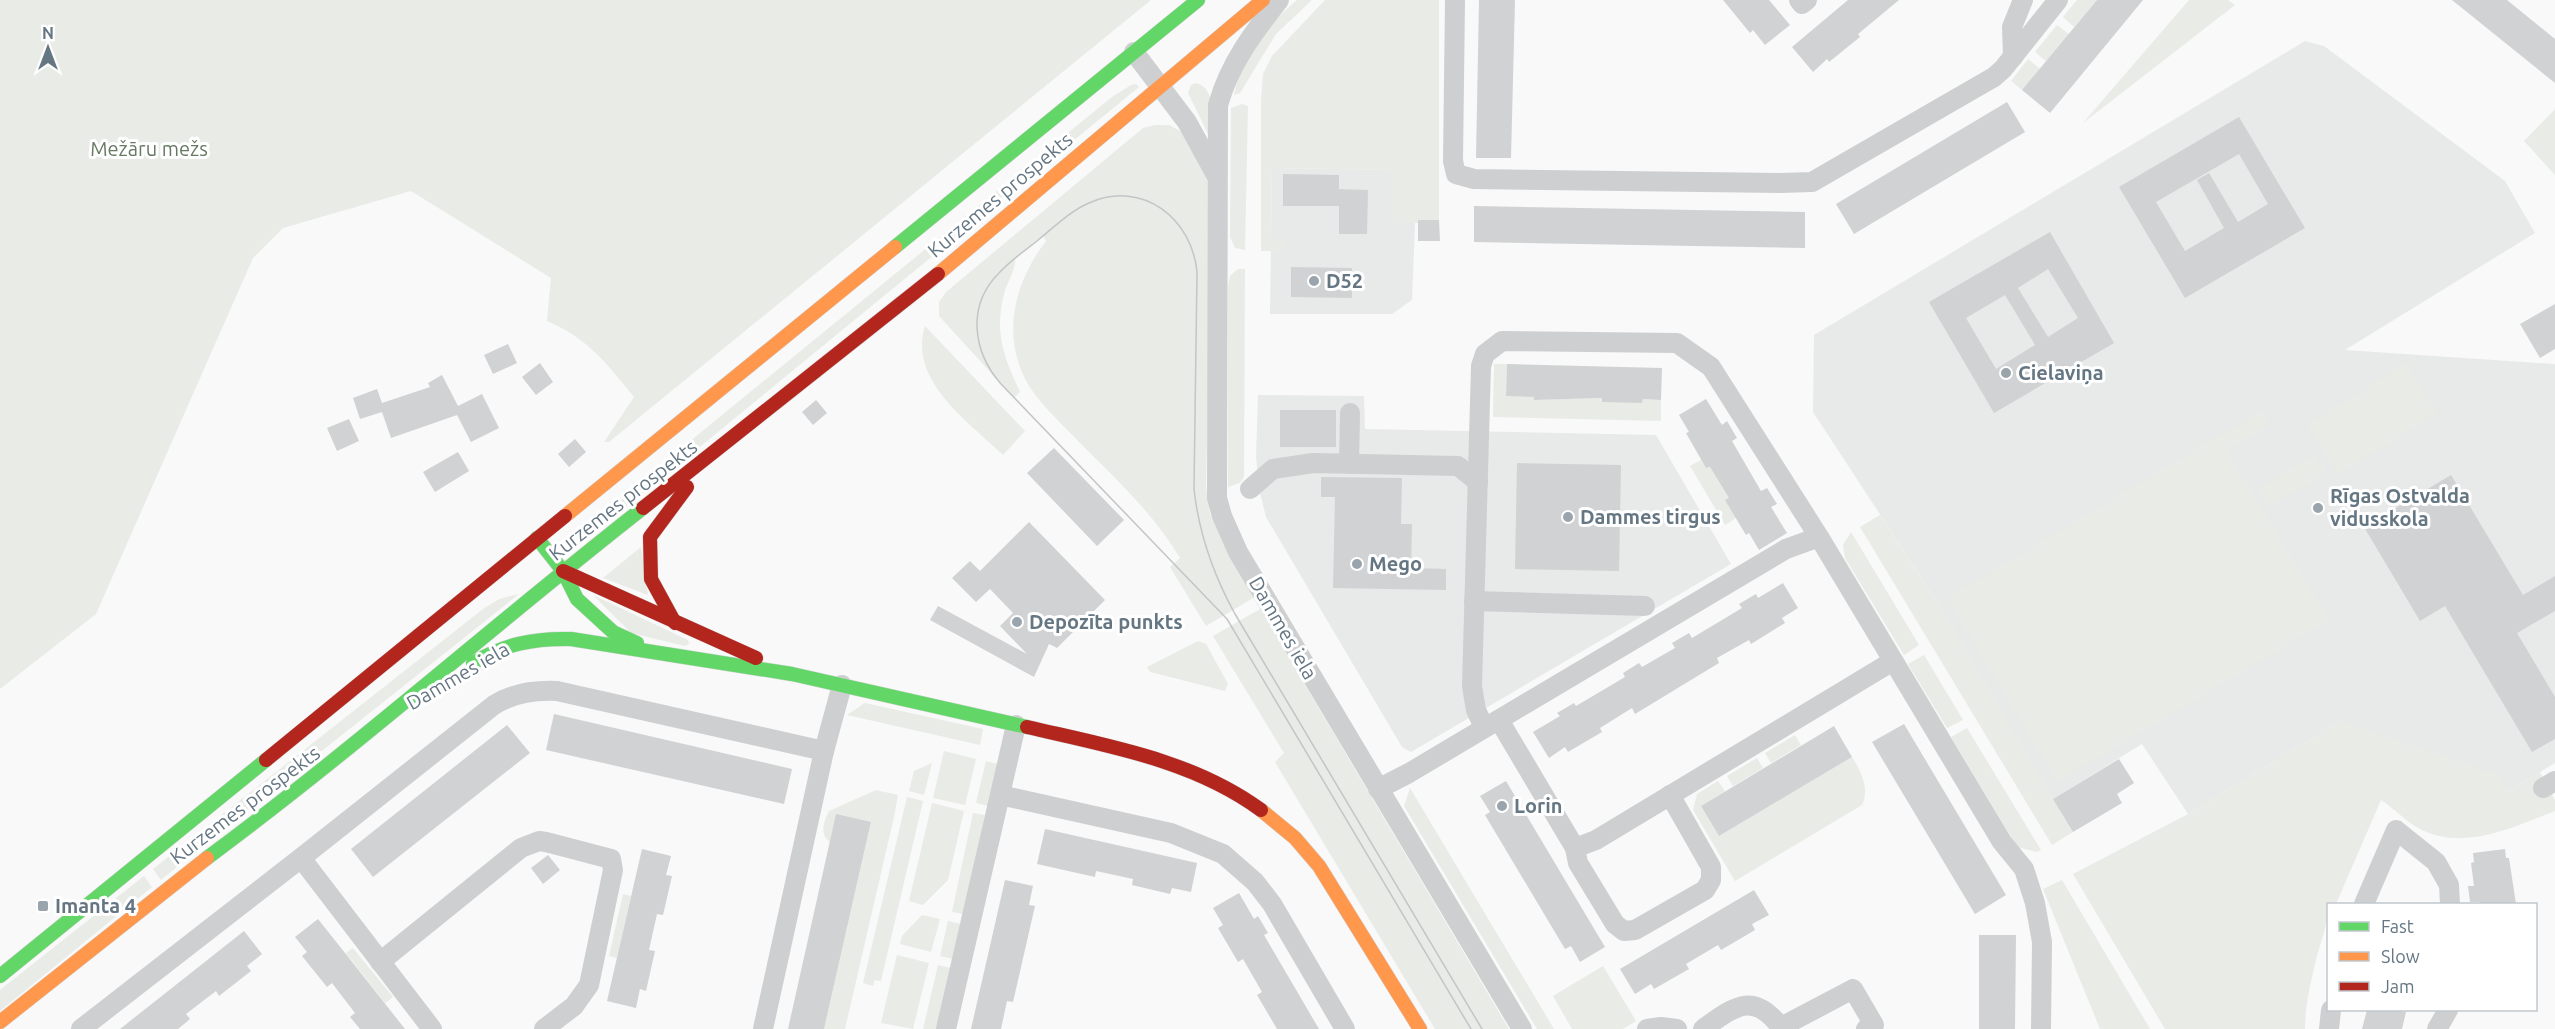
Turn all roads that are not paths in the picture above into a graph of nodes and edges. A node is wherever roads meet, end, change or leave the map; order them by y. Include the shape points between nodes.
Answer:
1 (1198, 0) edge
2 (1263, 0) edge
3 (1279, 0) edge
4 (1455, 0) edge
5 (1799, 0) edge
6 (1807, 0) edge
7 (2023, 0) edge
8 (2058, 0) edge
9 (1134, 52) junction
10 (2013, 57) junction
11 (1160, 85) junction
12 (1217, 177) junction
13 (1350, 413) dead end
14 (707, 459) junction
15 (1349, 464) junction
16 (1478, 482) junction
17 (1250, 489) dead end
18 (1819, 537) junction
19 (537, 538) junction
20 (563, 571) junction
21 (1474, 601) junction
22 (1645, 606) dead end
23 (675, 623) junction
24 (660, 653) junction
25 (1893, 661) junction
26 (792, 674) junction
27 (842, 685) junction
28 (397, 711) junction
29 (1491, 724) junction
30 (1016, 725) junction
31 (824, 751) junction
32 (1378, 789) junction
33 (1000, 795) junction
34 (1670, 795) junction
35 (1575, 848) junction
36 (302, 858) junction
37 (2364, 903) edge
38 (2450, 903) edge
39 (380, 962) junction
40 (0, 976) edge
41 (2331, 1011) edge
42 (2447, 1011) edge
43 (0, 1022) edge
44 (1782, 1028) edge
45 (81, 1029) edge
46 (432, 1029) edge
47 (544, 1029) edge
48 (763, 1029) edge
49 (946, 1029) edge
50 (1345, 1029) edge
51 (1420, 1029) edge
52 (1522, 1029) edge
53 (1647, 1029) edge
54 (1677, 1029) edge
55 (1703, 1029) edge
56 (1866, 1029) edge
57 (2041, 1029) edge
58 (2329, 1029) edge
59 (2437, 1029) edge

1 - 9 main road, Kurzemes prospekts
2 - 11 main road, Kurzemes prospekts
3 - 12 street, Dammes iela via 1247,40 1225,80 1218,105
4 - 10 street via 1453,161 1456,174 1474,178 1812,182 1994,77
5 - 6 street via 1802,4
7 - 10 street via 2012,27
8 - 10 street
9 - 11 street, Dammes iela
9 - 19 main road, Kurzemes prospekts
11 - 12 street, Dammes iela via 1199,141
11 - 14 main road, Kurzemes prospekts via 907,300
12 - 32 street, Dammes iela via 1217,498 1238,552
13 - 15 street
14 - 20 main road, Kurzemes prospekts
14 - 23 main road via 650,537 651,579
15 - 16 street via 1458,466
15 - 17 street via 1313,463 1273,469
16 - 18 street via 1481,366 1485,354 1502,341 1677,343 1711,367
16 - 21 street
18 - 25 street
18 - 29 street via 1786,549
19 - 20 main road, Dammes iela
19 - 40 main road, Kurzemes prospekts
20 - 23 main road, Dammes iela
20 - 24 main road, Dammes iela via 577,599 613,632
20 - 28 main road, Kurzemes prospekts
21 - 22 street
21 - 29 street via 1472,686 1476,710
23 - 26 main road, Dammes iela
24 - 26 main road, Dammes iela
24 - 28 main road, Dammes iela via 572,639 522,642 501,647
25 - 34 street
25 - 57 street via 2002,842 2024,869 2042,942
26 - 27 main road, Dammes iela
27 - 30 main road, Dammes iela
27 - 31 street
28 - 43 main road, Kurzemes prospekts
29 - 32 street
29 - 35 street
30 - 33 street
30 - 51 main road, Dammes iela via 1172,762 1208,777 1263,811 1312,858
31 - 36 street via 557,691 526,693 494,705
31 - 48 street
32 - 52 street, Dammes iela
33 - 49 street
33 - 50 street via 1171,833 1223,854 1272,903
34 - 35 street via 1596,840
34 - 35 street via 1711,867 1711,880 1705,890 1635,930 1624,931 1615,924 1578,863
36 - 39 street
36 - 45 street
37 - 38 street via 2396,830 2436,862 2449,885
39 - 46 street
39 - 47 street via 521,848 546,842 611,859 613,870 589,985 573,1006
41 - 58 street
42 - 59 street
44 - 55 street via 1768,1011 1747,1005 1735,1007
44 - 56 street via 1853,989 1874,1025
53 - 54 street

